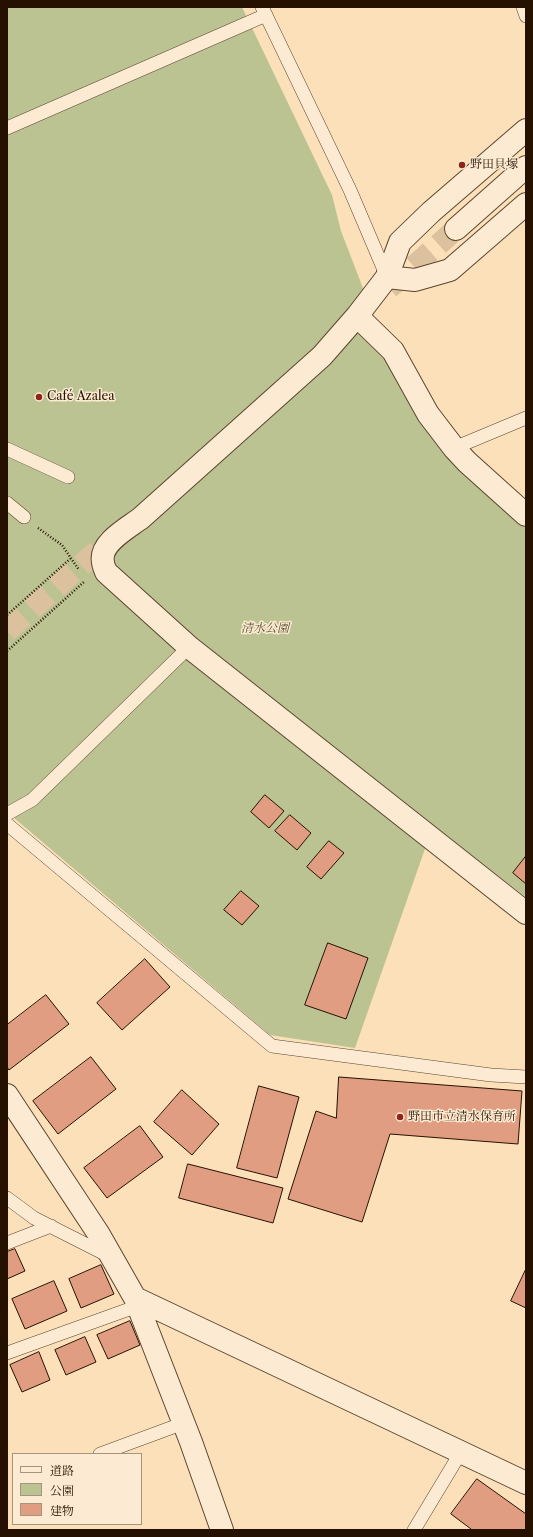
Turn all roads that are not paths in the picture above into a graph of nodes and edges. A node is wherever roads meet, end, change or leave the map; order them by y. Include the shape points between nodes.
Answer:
1 (523, 7) edge
2 (264, 11) edge
3 (526, 16) edge
4 (7, 128) edge
5 (526, 130) edge
6 (526, 167) edge
7 (526, 204) edge
8 (456, 229) tunnel mouth
9 (387, 277) junction
10 (357, 316) junction
11 (526, 418) edge
12 (454, 448) junction
13 (7, 449) edge
14 (68, 477) dead end
15 (7, 503) edge
16 (526, 515) edge
17 (24, 517) road end
18 (189, 647) junction
19 (7, 814) edge
20 (7, 824) edge
21 (526, 913) edge
22 (526, 1077) edge
23 (7, 1095) edge
24 (7, 1198) edge
25 (51, 1226) junction
26 (7, 1243) edge
27 (113, 1258) junction
28 (137, 1302) junction
29 (7, 1353) edge
30 (184, 1423) junction
31 (461, 1452) junction
32 (103, 1453) edge
33 (526, 1483) edge
34 (222, 1530) edge
35 (414, 1530) edge

1 - 3 lane
2 - 4 lane
2 - 9 lane via 350,190
5 - 9 street via 400,242
6 - 8 street
7 - 9 street via 450,270 415,280
9 - 10 street
10 - 12 street via 393,351 428,414
10 - 18 street via 322,356 106,547 102,562 106,572
11 - 12 lane
12 - 16 street
13 - 14 lane
15 - 17 lane
18 - 19 lane via 32,800
18 - 21 street
20 - 22 lane via 272,1046 491,1075
23 - 27 street
24 - 25 lane via 34,1218
25 - 26 lane
25 - 27 lane
27 - 28 street
28 - 29 lane
28 - 30 street
28 - 31 street
30 - 32 lane
30 - 34 street
31 - 33 street
31 - 35 lane

